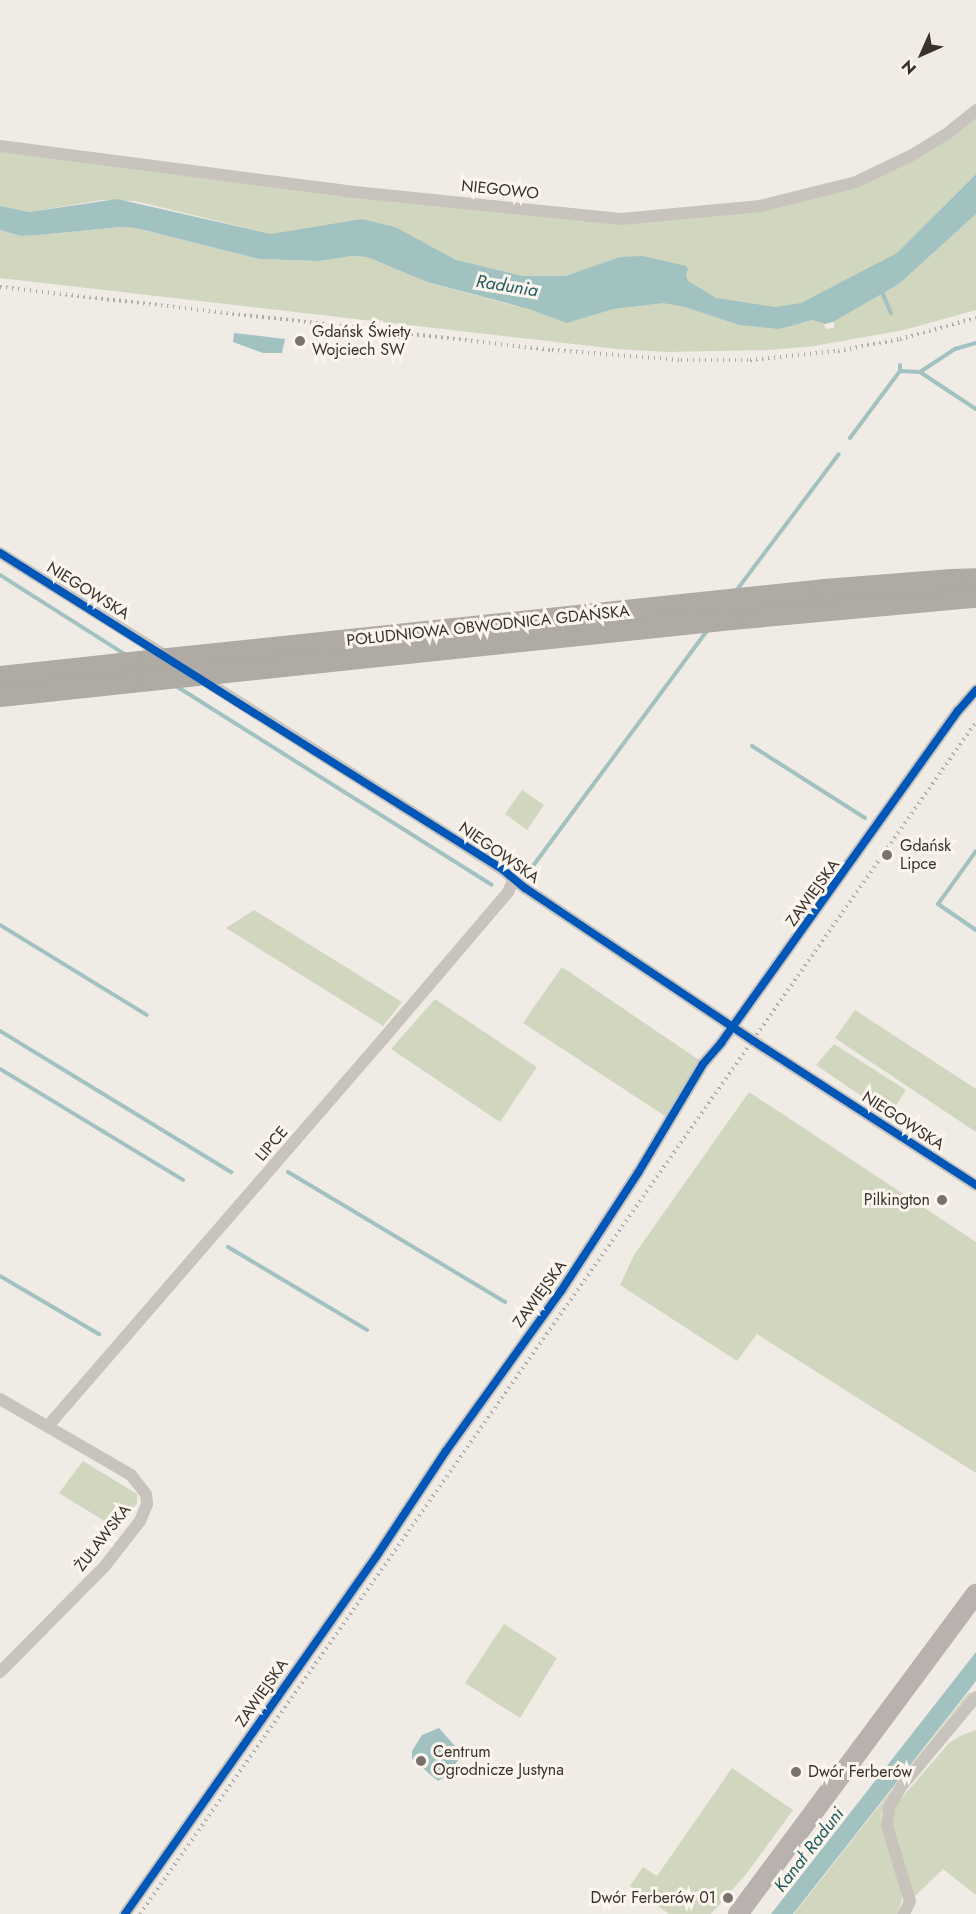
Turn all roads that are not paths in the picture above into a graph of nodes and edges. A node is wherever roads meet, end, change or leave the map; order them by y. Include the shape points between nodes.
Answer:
1 (976, 110) edge
2 (0, 146) edge
3 (0, 553) edge
4 (976, 579) edge
5 (976, 597) edge
6 (0, 677) edge
7 (976, 690) edge
8 (0, 696) edge
9 (514, 879) junction
10 (733, 1026) junction
11 (976, 1185) edge
12 (0, 1399) edge
13 (48, 1426) junction
14 (976, 1594) edge
15 (0, 1672) edge
16 (976, 1697) edge
17 (125, 1914) edge
18 (738, 1914) edge
19 (904, 1914) edge

1 - 2 street, NIEGOWO via 921,150 856,182 760,206 621,219 345,191
3 - 9 street, NIEGOWSKA
4 - 6 highway, POŁUDNIOWA OBWODNICA GDAŃSKA, bridge via 825,590
5 - 8 highway, bridge
7 - 10 street, ZAWIEJSKA
9 - 10 street, NIEGOWSKA
9 - 13 street, LIPCE via 508,892 432,982
10 - 11 street, NIEGOWSKA
10 - 17 street, ZAWIEJSKA via 703,1064 561,1291
12 - 13 street, ŻUŁAWSKA
13 - 15 street, ŻUŁAWSKA via 138,1481 147,1504 140,1521 104,1567
14 - 18 main road
16 - 19 street via 901,1787 886,1816 910,1901

